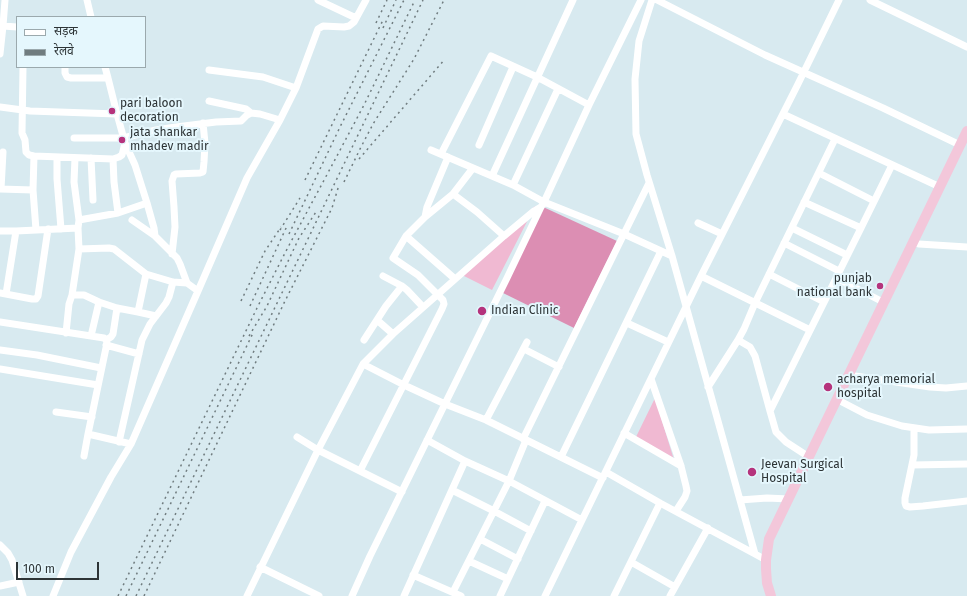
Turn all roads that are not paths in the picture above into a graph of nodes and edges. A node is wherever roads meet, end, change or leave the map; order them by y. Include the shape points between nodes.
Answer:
1 (5, 0) edge
2 (86, 0) edge
3 (318, 0) edge
4 (336, 0) edge
5 (366, 0) edge
6 (573, 0) edge
7 (641, 0) edge
8 (652, 0) edge
9 (657, 0) edge
10 (838, 0) edge
11 (870, 0) edge
12 (333, 7) junction
13 (90, 16) edge
14 (356, 18) junction
15 (3, 26) junction
16 (16, 27) edge
17 (967, 47) edge
18 (0, 54) edge
19 (513, 66) junction
20 (22, 68) edge
21 (65, 68) edge
22 (105, 68) edge
23 (209, 70) dead end
24 (804, 72) junction
25 (108, 78) junction
26 (537, 78) junction
27 (296, 88) junction
28 (558, 89) junction
29 (209, 101) dead end
30 (589, 105) junction
31 (0, 108) edge
32 (22, 110) junction
33 (251, 113) junction
34 (117, 114) junction
35 (783, 114) junction
36 (280, 120) junction
37 (203, 123) junction
38 (967, 131) edge
39 (74, 138) dead end
40 (835, 138) junction
41 (124, 140) junction
42 (479, 145) dead end
43 (964, 145) edge
44 (431, 150) dead end
45 (3, 152) dead end
46 (34, 156) junction
47 (445, 156) junction
48 (57, 157) junction
49 (75, 158) junction
50 (91, 158) junction
51 (113, 159) junction
52 (892, 165) junction
53 (473, 168) junction
54 (819, 173) junction
55 (492, 176) junction
56 (649, 183) junction
57 (513, 185) junction
58 (940, 187) junction
59 (1, 189) edge
60 (33, 190) junction
61 (452, 194) junction
62 (93, 200) dead end
63 (874, 201) junction
64 (804, 202) junction
65 (147, 203) junction
66 (543, 204) junction
67 (118, 213) junction
68 (425, 217) junction
69 (79, 220) junction
70 (132, 220) dead end
71 (698, 223) dead end
72 (78, 228) junction
73 (792, 228) junction
74 (861, 228) junction
75 (48, 229) junction
76 (61, 229) junction
77 (36, 230) junction
78 (0, 231) edge
79 (16, 231) junction
80 (624, 234) junction
81 (722, 234) junction
82 (154, 236) junction
83 (406, 236) junction
84 (504, 236) junction
85 (784, 243) junction
86 (919, 244) junction
87 (967, 247) edge
88 (79, 250) junction
89 (661, 251) junction
90 (172, 254) junction
91 (848, 255) junction
92 (672, 256) junction
93 (839, 270) junction
94 (146, 274) junction
95 (769, 274) junction
96 (383, 276) dead end
97 (701, 276) junction
98 (836, 278) junction
99 (455, 279) junction
100 (173, 282) junction
101 (187, 283) junction
102 (402, 286) junction
103 (198, 291) junction
104 (3, 293) edge
105 (72, 295) junction
106 (437, 295) junction
107 (99, 302) junction
108 (824, 302) junction
109 (884, 302) junction
110 (755, 303) junction
111 (423, 307) junction
112 (686, 307) junction
113 (117, 308) junction
114 (138, 312) junction
115 (156, 316) junction
116 (377, 320) junction
117 (0, 322) edge
118 (626, 323) junction
119 (810, 330) junction
120 (66, 333) junction
121 (393, 334) junction
122 (91, 336) junction
123 (364, 340) dead end
124 (738, 340) junction
125 (668, 342) junction
126 (106, 343) junction
127 (0, 350) edge
128 (140, 354) junction
129 (363, 364) junction
130 (559, 367) junction
131 (101, 368) junction
132 (0, 369) edge
133 (855, 376) junction
134 (651, 379) junction
135 (98, 385) junction
136 (404, 385) junction
137 (967, 386) edge
138 (708, 387) junction
139 (842, 402) junction
140 (444, 404) junction
141 (770, 411) junction
142 (56, 412) dead end
143 (92, 417) junction
144 (486, 420) junction
145 (914, 428) junction
146 (967, 429) edge
147 (624, 433) junction
148 (88, 434) junction
149 (296, 437) dead end
150 (525, 439) junction
151 (427, 440) junction
152 (120, 442) junction
153 (131, 444) junction
154 (318, 450) junction
155 (84, 456) dead end
156 (561, 457) junction
157 (809, 457) junction
158 (466, 461) junction
159 (967, 464) edge
160 (912, 465) junction
161 (681, 466) junction
162 (360, 471) junction
163 (604, 475) junction
164 (510, 481) junction
165 (452, 490) junction
166 (402, 492) junction
167 (789, 499) junction
168 (740, 500) junction
169 (546, 501) junction
170 (967, 501) edge
171 (660, 503) junction
172 (494, 511) junction
173 (676, 511) junction
174 (582, 520) junction
175 (708, 528) junction
176 (531, 531) junction
177 (480, 540) junction
178 (0, 545) edge
179 (755, 554) junction
180 (767, 556) junction
181 (518, 559) junction
182 (469, 560) junction
183 (631, 562) junction
184 (260, 567) junction
185 (413, 575) junction
186 (508, 579) junction
187 (19, 582) junction
188 (0, 586) edge
189 (675, 587) junction
190 (453, 592) junction
191 (23, 596) edge
192 (53, 596) edge
193 (247, 596) edge
194 (319, 596) edge
195 (352, 596) edge
196 (404, 596) edge
197 (461, 596) edge
198 (500, 596) edge
199 (545, 596) edge
200 (614, 596) edge
201 (670, 596) edge
202 (771, 596) edge

1 - 15 street
2 - 13 street
3 - 12 street
4 - 12 street
5 - 14 street
6 - 26 street
7 - 30 street
8 - 56 street via 639,42 635,79 636,134
9 - 24 street
10 - 24 street
11 - 17 street
12 - 14 street
14 - 27 street via 349,26 324,26 318,29
15 - 16 street
15 - 18 street
19 - 26 street
19 - 42 street
19 - 47 street via 491,56
20 - 32 street
21 - 25 street via 66,76 71,78
22 - 25 street
23 - 27 street via 263,77
24 - 35 street
24 - 43 street
25 - 34 street
26 - 28 street
26 - 55 street
27 - 36 street
28 - 30 street
28 - 57 street
29 - 33 street via 246,109
30 - 66 street
31 - 32 street
32 - 34 street
32 - 46 street via 22,133 26,152
33 - 36 street
33 - 37 street via 241,121
34 - 41 street
35 - 40 street
35 - 81 street
36 - 103 street via 247,178
37 - 41 street via 156,130
37 - 90 street via 203,172 176,174 172,181 175,227
38 - 43 highway
39 - 41 street
40 - 52 street
40 - 54 street
41 - 51 street via 122,154
41 - 65 street
43 - 58 highway
43 - 86 highway
44 - 47 street
45 - 59 street
46 - 48 street
46 - 60 street
47 - 53 street
47 - 68 street
48 - 49 street
48 - 76 street
49 - 50 street
49 - 69 street via 74,182
50 - 51 street
50 - 62 street
51 - 67 street
52 - 58 street
52 - 63 street
53 - 55 street
53 - 61 street
54 - 63 street
54 - 64 street
55 - 57 street
56 - 80 street
56 - 92 street
57 - 66 street
58 - 109 highway
59 - 60 street
60 - 77 street
61 - 68 street
61 - 84 street
63 - 74 street
64 - 73 street
64 - 74 street
65 - 67 street
65 - 82 street
66 - 80 street
66 - 84 street
66 - 140 street
67 - 69 street
68 - 83 street
69 - 72 street
70 - 82 street
71 - 81 street
72 - 76 street
72 - 88 street
73 - 85 street
73 - 91 street
74 - 91 street
75 - 76 street
75 - 77 street
75 - 104 street via 36,299
77 - 79 street
78 - 79 street
79 - 104 street
80 - 89 street
80 - 130 street
81 - 97 street
82 - 90 street
83 - 99 street
83 - 106 street via 393,258 418,275
84 - 99 street
85 - 93 street
85 - 95 street
86 - 87 street
86 - 133 highway
88 - 94 street via 114,249
88 - 105 street
89 - 92 street
89 - 118 street
90 - 101 street via 177,258
91 - 93 street
92 - 112 street
93 - 98 street
94 - 100 street
94 - 114 street
95 - 108 street
95 - 110 street
96 - 102 street
97 - 110 street
97 - 112 street
98 - 108 street
98 - 109 street
99 - 106 street
100 - 101 street
100 - 115 street via 169,297
101 - 103 street
102 - 111 street
102 - 116 street
103 - 153 street
105 - 107 street via 84,295
105 - 120 street
106 - 111 street
106 - 136 street via 443,300 442,310
107 - 113 street
107 - 122 street
108 - 119 street
109 - 157 highway
110 - 119 street
110 - 124 street
111 - 121 street
112 - 125 street
112 - 138 street
113 - 114 street
113 - 126 street via 113,334
114 - 115 street
115 - 128 street via 146,330
116 - 121 street
116 - 123 street
117 - 120 street
118 - 125 street
118 - 156 street
119 - 141 street
120 - 122 street
121 - 129 street
122 - 126 street via 104,338
124 - 138 street
124 - 141 street via 750,347 755,356
125 - 134 street
126 - 128 street
126 - 131 street
127 - 131 street
128 - 152 street
129 - 136 street
129 - 154 street
130 - 144 street via 526,345
130 - 150 street
131 - 135 street
132 - 135 street
133 - 137 street via 930,387
133 - 139 highway
134 - 147 street
134 - 161 street
135 - 143 street
136 - 140 street
136 - 162 street
138 - 168 street
139 - 145 street via 867,415
139 - 180 highway
140 - 144 street
140 - 151 street
141 - 157 street via 776,432
142 - 143 street
143 - 148 street
144 - 150 street
145 - 146 street
145 - 160 street
147 - 161 street
147 - 163 street
148 - 152 street
148 - 155 street
149 - 154 street
150 - 156 street
150 - 164 street
151 - 158 street
151 - 166 street
152 - 153 street
153 - 192 street via 71,552
154 - 162 street
154 - 184 street
156 - 163 street
157 - 167 highway
158 - 164 street
158 - 165 street
159 - 160 street
160 - 170 street via 905,498 906,506
161 - 173 street via 687,491 686,497
162 - 166 street
163 - 171 street
163 - 174 street
164 - 169 street
164 - 172 street
165 - 172 street
165 - 185 street
166 - 195 street
167 - 168 street
167 - 180 highway via 769,539
168 - 179 street
169 - 174 street
169 - 176 street
171 - 173 street
171 - 183 street
172 - 176 street
172 - 177 street
173 - 175 street
174 - 199 street
175 - 179 street
175 - 189 street
176 - 181 street
177 - 181 street
177 - 182 street
178 - 187 street via 12,560
179 - 180 street
180 - 202 highway via 766,576
181 - 186 street
182 - 186 street
182 - 190 street
183 - 189 street
183 - 200 street
184 - 193 street
184 - 194 street
185 - 190 street
185 - 196 street
186 - 198 street
187 - 188 street
187 - 191 street
189 - 201 street
190 - 197 street

